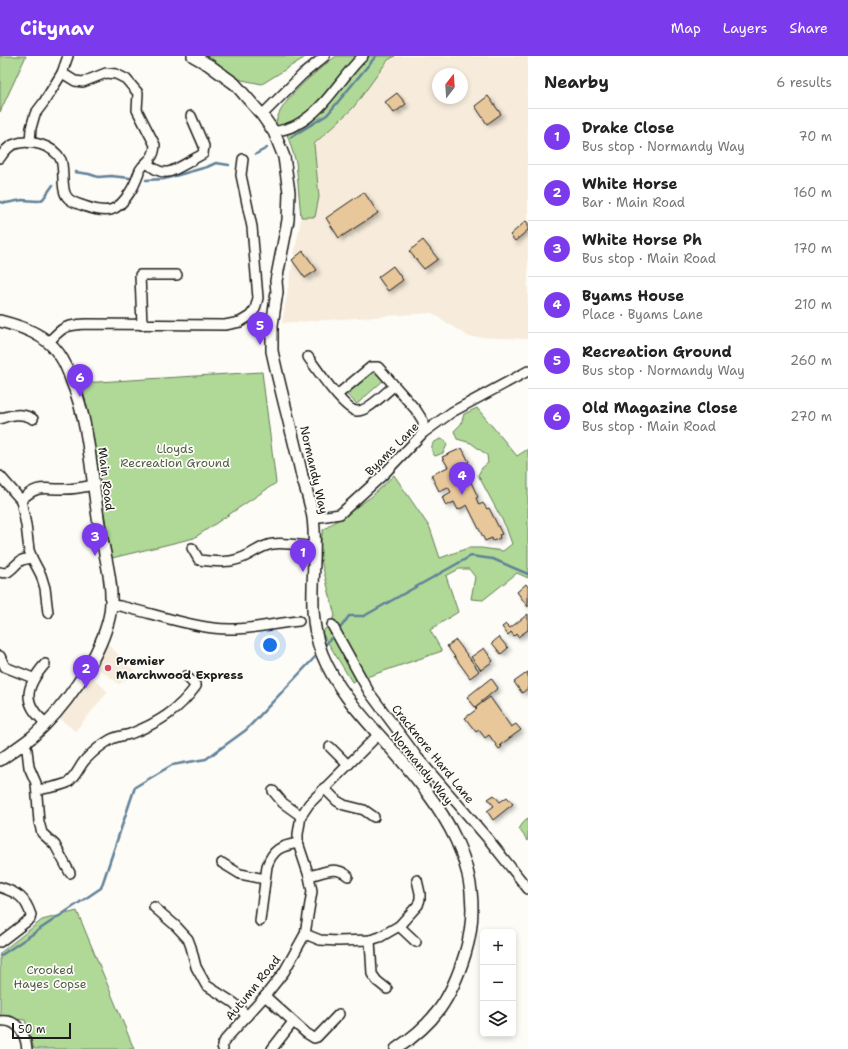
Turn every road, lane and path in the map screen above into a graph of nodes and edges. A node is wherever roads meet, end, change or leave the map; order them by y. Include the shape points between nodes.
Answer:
1 (68, 56) edge
2 (193, 56) edge
3 (326, 56) edge
4 (364, 56) edge
5 (62, 73) junction
6 (262, 115) junction
7 (191, 116) dead end
8 (274, 132) junction
9 (30, 142) junction
10 (0, 158) edge
11 (243, 159) dead end
12 (147, 163) junction
13 (177, 276) dead end
14 (0, 320) edge
15 (142, 324) junction
16 (48, 342) junction
17 (308, 357) dead end
18 (528, 371) edge
19 (394, 386) junction
20 (337, 395) junction
21 (0, 419) edge
22 (33, 419) dead end
23 (423, 434) junction
24 (0, 476) edge
25 (94, 485) junction
26 (21, 500) junction
27 (313, 518) junction
28 (314, 547) junction
29 (192, 548) dead end
30 (32, 558) junction
31 (0, 572) edge
32 (111, 605) junction
33 (48, 613) dead end
34 (298, 621) dead end
35 (332, 625) dead end
36 (0, 656) edge
37 (45, 664) dead end
38 (186, 676) dead end
39 (33, 678) junction
40 (46, 723) junction
41 (378, 735) junction
42 (23, 743) junction
43 (330, 747) dead end
44 (0, 760) edge
45 (348, 765) junction
46 (324, 788) junction
47 (37, 790) junction
48 (273, 791) dead end
49 (301, 816) junction
50 (374, 817) dead end
51 (298, 843) junction
52 (222, 863) dead end
53 (70, 873) dead end
54 (309, 876) junction
55 (348, 876) dead end
56 (265, 879) junction
57 (417, 880) dead end
58 (0, 887) edge
59 (528, 889) edge
60 (154, 907) dead end
61 (260, 921) dead end
62 (399, 926) junction
63 (305, 934) junction
64 (370, 940) junction
65 (0, 942) edge
66 (416, 942) dead end
67 (387, 989) dead end
68 (265, 996) junction
69 (339, 1014) dead end
70 (247, 1016) junction
71 (0, 1021) edge
72 (293, 1022) junction
73 (27, 1049) edge
74 (222, 1049) edge
75 (272, 1049) edge
76 (396, 1049) edge

1 - 5 street
2 - 6 street, Normandy Way via 235,84
3 - 6 street via 302,75
4 - 8 street via 317,110 295,126
5 - 9 street via 35,114
5 - 12 street via 75,81 83,82 106,73 116,74 132,85 138,93 137,110 154,145 154,151
6 - 8 street, Normandy Way
7 - 12 street via 204,146 203,154 168,172 160,172
8 - 27 street, Normandy Way via 284,158 289,192 288,220 276,281 272,351
9 - 10 street via 16,143 7,148
9 - 12 street via 44,145 60,158 64,191 68,198 93,209 106,211 125,201
11 - 15 street via 241,182 252,227 258,292 253,313 240,322 225,325
13 - 15 street via 140,275
14 - 16 street, Main Road via 29,330
15 - 16 street via 74,325 63,328
16 - 25 street, Main Road via 60,355 78,398 87,433
17 - 20 street
18 - 23 street, Byams Lane via 452,412
19 - 20 street via 365,409 357,411 350,409
19 - 20 street via 378,367 372,367
19 - 23 street via 419,416
21 - 22 street via 6,416 26,415
23 - 27 street, Byams Lane via 340,514
24 - 26 street
25 - 26 street via 37,489
25 - 32 street, Main Road via 111,590
26 - 30 street
27 - 28 street, Normandy Way
28 - 29 street via 272,544 258,548 247,556 220,562 199,560
28 - 41 street, Normandy Way via 312,609 319,645 328,667 341,688
30 - 31 street via 23,560 9,572
30 - 33 street via 42,575
32 - 34 street via 214,629 248,628
32 - 40 street, Main Road via 106,630 88,667
35 - 59 street, Cracknore Hard Lane via 369,692 418,758
36 - 39 street via 5,667
37 - 39 street
38 - 47 street via 196,686 174,711 144,729 111,739 85,760 68,782
39 - 40 street via 29,699 36,715
40 - 42 street, Main Road
41 - 45 street, Autumn Road
41 - 76 street, Normandy Way via 426,791 453,831 465,862 471,899 470,935 451,991 432,1020
42 - 44 street, Main Road
42 - 47 street
43 - 45 street
45 - 46 street, Autumn Road
46 - 49 street, Autumn Road
46 - 50 street via 337,801 364,810
47 - 53 street via 42,833 56,845
48 - 49 street via 283,803
49 - 51 street, Autumn Road
51 - 54 street, Autumn Road
51 - 56 street via 281,847 275,852 268,862
52 - 56 street via 240,874
54 - 55 street via 337,869
54 - 63 street, Autumn Road via 312,891
56 - 61 street
57 - 62 street via 420,893 418,905
58 - 65 street via 24,899 31,916
60 - 70 street via 188,939 196,967 206,985 234,1003
62 - 64 street
62 - 66 street
63 - 64 street via 320,940
63 - 68 street, Autumn Road via 284,972
64 - 67 street via 372,974
68 - 70 street, Autumn Road
68 - 72 street
69 - 72 street via 314,1038
70 - 74 street, Autumn Road via 225,1040
71 - 73 street via 7,1020 19,1027
72 - 75 street

